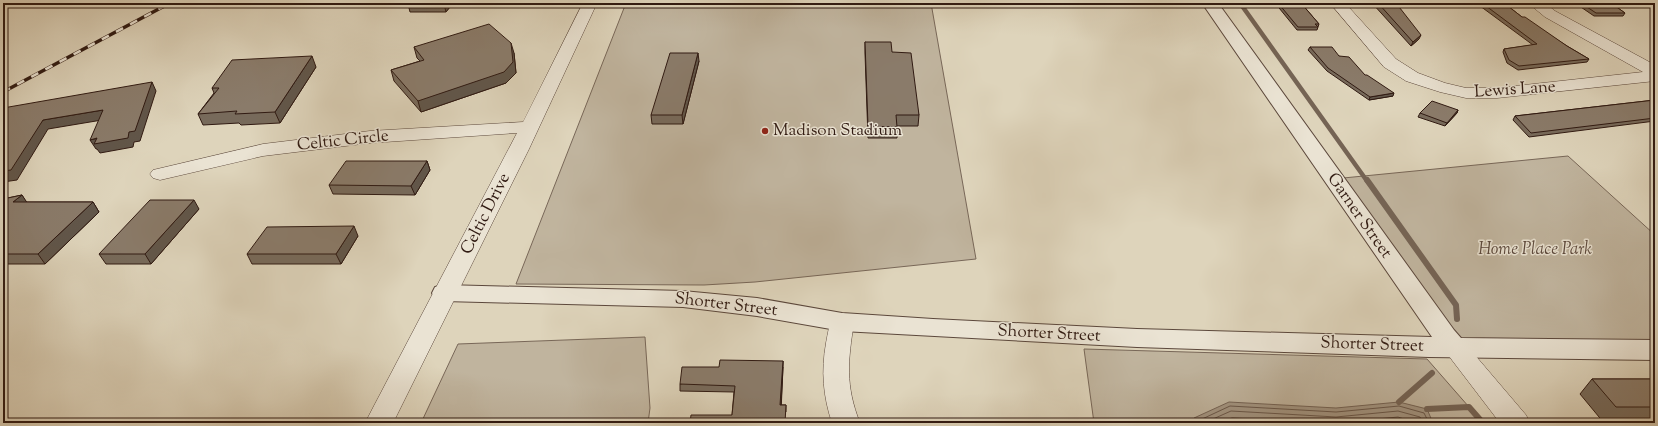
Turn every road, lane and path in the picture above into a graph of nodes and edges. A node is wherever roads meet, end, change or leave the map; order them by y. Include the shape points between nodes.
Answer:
1 (590, 3) edge
2 (1210, 3) edge
3 (1337, 3) edge
4 (1535, 3) edge
5 (1655, 72) edge
6 (1655, 76) edge
7 (530, 127) junction
8 (160, 174) dead end
9 (444, 293) junction
10 (842, 322) junction
11 (1454, 347) junction
12 (1655, 350) edge
13 (379, 423) edge
14 (846, 423) edge
15 (1516, 423) edge

1 - 7 street, Celtic Drive
2 - 11 street, Garner Street
3 - 6 street, Lewis Lane via 1390,63 1412,77 1466,93 1497,93
4 - 5 street via 1550,14
7 - 8 street, Celtic Circle via 370,137 263,150
7 - 9 street, Celtic Drive
9 - 10 street, Shorter Street via 683,298 757,307
9 - 13 street, Celtic Drive
10 - 11 street, Shorter Street via 1137,338
10 - 14 street via 834,383 838,404
11 - 12 street, Shorter Street
11 - 15 street, Garner Street

